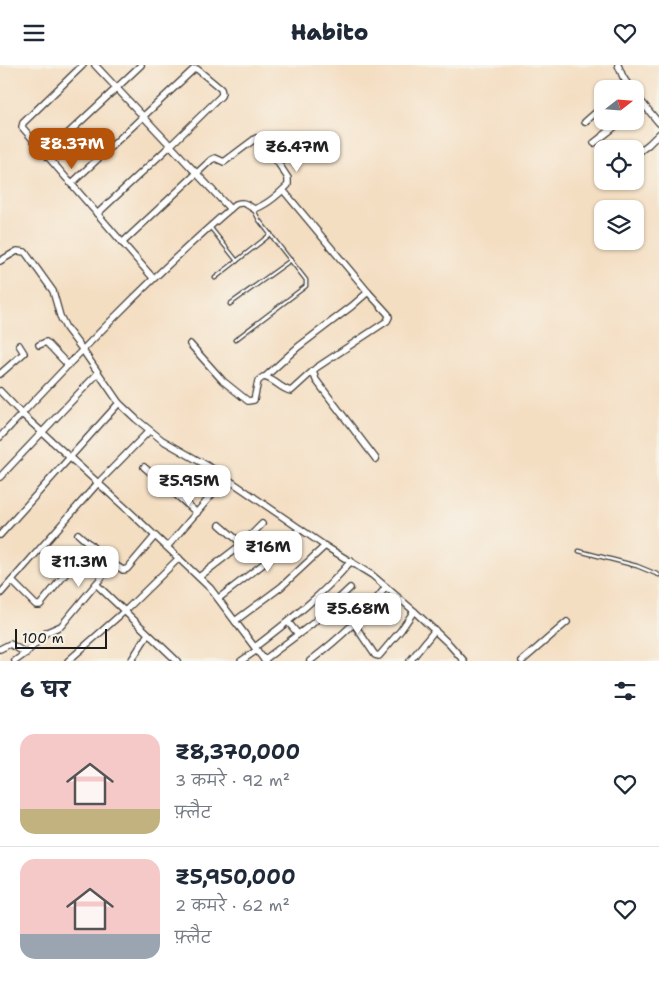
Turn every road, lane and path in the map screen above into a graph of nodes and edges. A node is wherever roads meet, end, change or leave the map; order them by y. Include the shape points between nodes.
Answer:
1 (83, 65) edge
2 (94, 65) edge
3 (141, 65) edge
4 (618, 65) edge
5 (624, 80) edge
6 (116, 88) junction
7 (644, 105) edge
8 (594, 114) edge
9 (144, 117) junction
10 (585, 122) dead end
11 (659, 123) edge
12 (611, 130) edge
13 (659, 134) edge
14 (598, 140) edge
15 (170, 146) junction
16 (644, 148) edge
17 (46, 154) junction
18 (197, 175) junction
19 (71, 184) junction
20 (283, 191) junction
21 (230, 209) junction
22 (254, 209) junction
23 (96, 213) junction
24 (210, 227) junction
25 (271, 234) junction
26 (122, 243) junction
27 (291, 260) junction
28 (0, 261) edge
29 (236, 261) junction
30 (215, 278) dead end
31 (153, 279) junction
32 (368, 292) junction
33 (230, 305) dead end
34 (235, 340) dead end
35 (190, 344) dead end
36 (19, 345) dead end
37 (39, 345) dead end
38 (82, 349) junction
39 (68, 365) junction
40 (313, 371) junction
41 (0, 373) edge
42 (98, 373) junction
43 (265, 377) junction
44 (0, 391) edge
45 (119, 403) junction
46 (22, 414) junction
47 (42, 431) junction
48 (149, 431) junction
49 (0, 437) edge
50 (70, 458) junction
51 (376, 459) dead end
52 (144, 467) dead end
53 (0, 477) edge
54 (224, 477) junction
55 (98, 483) junction
56 (197, 513) junction
57 (262, 524) dead end
58 (220, 525) dead end
59 (300, 529) junction
60 (78, 534) dead end
61 (0, 535) edge
62 (155, 536) junction
63 (242, 544) junction
64 (90, 545) junction
65 (325, 546) junction
66 (167, 547) junction
67 (579, 551) dead end
68 (178, 558) junction
69 (351, 561) junction
70 (113, 565) junction
71 (659, 575) edge
72 (199, 577) junction
73 (12, 581) junction
74 (96, 584) junction
75 (350, 587) dead end
76 (386, 587) junction
77 (0, 594) edge
78 (219, 598) junction
79 (125, 611) junction
80 (414, 611) junction
81 (235, 621) junction
82 (288, 622) junction
83 (567, 623) dead end
84 (354, 624) junction
85 (435, 630) junction
86 (148, 634) junction
87 (298, 634) junction
88 (256, 648) junction
89 (0, 649) edge
90 (26, 653) junction
91 (15, 661) edge
92 (68, 661) edge
93 (132, 661) edge
94 (178, 661) edge
95 (241, 661) edge
96 (265, 661) edge
97 (310, 661) edge
98 (410, 661) edge
99 (464, 661) edge
100 (522, 661) edge

1 - 17 street via 22,125
2 - 6 street
3 - 6 street
4 - 5 street
6 - 9 street
6 - 17 street
7 - 11 street
8 - 10 street
9 - 15 street
9 - 15 street via 194,69 221,89 221,96
9 - 19 street
12 - 14 street
13 - 16 street
15 - 18 street
15 - 23 street
17 - 19 street
18 - 20 street via 213,159 224,162 258,138 263,140 288,179
18 - 21 street
18 - 26 street
19 - 23 street
20 - 22 street
20 - 32 street
21 - 22 street via 242,202
21 - 24 street
22 - 25 lane
23 - 26 street
24 - 29 lane
24 - 31 street
25 - 27 lane
25 - 29 lane
26 - 31 street
27 - 33 lane
27 - 34 lane via 306,280 306,285
28 - 38 street via 17,251 25,252 51,288 62,321
29 - 30 lane
31 - 38 street
32 - 40 street via 388,314 387,321
32 - 43 street
35 - 43 street via 223,381 248,401 254,400 258,381
36 - 41 street via 24,353
37 - 39 street via 46,342
38 - 39 street
38 - 42 street
39 - 46 street
40 - 43 street via 291,391
40 - 51 street via 316,380
42 - 45 street
42 - 47 street
44 - 46 street
45 - 48 street
45 - 50 street
46 - 47 street
46 - 49 street
47 - 50 street
47 - 53 street
48 - 54 street
48 - 55 street
50 - 55 street
50 - 61 street
52 - 56 street
54 - 56 street
54 - 59 street
55 - 62 street
55 - 73 street
56 - 66 street
57 - 63 street
58 - 63 street
59 - 65 street
59 - 78 street via 262,565
60 - 64 street
62 - 66 street
62 - 70 street via 127,569
63 - 72 street
64 - 70 street
64 - 73 street via 40,605 36,605
65 - 69 street
65 - 81 street via 281,587
66 - 68 street
67 - 71 lane
68 - 72 street
68 - 79 street
69 - 76 street
69 - 82 street
70 - 74 street
72 - 78 street
73 - 77 street
74 - 79 street
74 - 90 street via 61,626 46,632
75 - 87 street via 325,613
76 - 80 street
76 - 84 street
78 - 81 street
79 - 86 street
79 - 92 street
80 - 84 street via 378,657
80 - 85 street
81 - 88 street
82 - 87 street
82 - 88 street
83 - 100 street
84 - 97 street
85 - 98 street
85 - 99 street
86 - 93 street
86 - 94 street
87 - 96 street
88 - 95 street
88 - 96 street
89 - 90 street via 8,644
90 - 91 street

